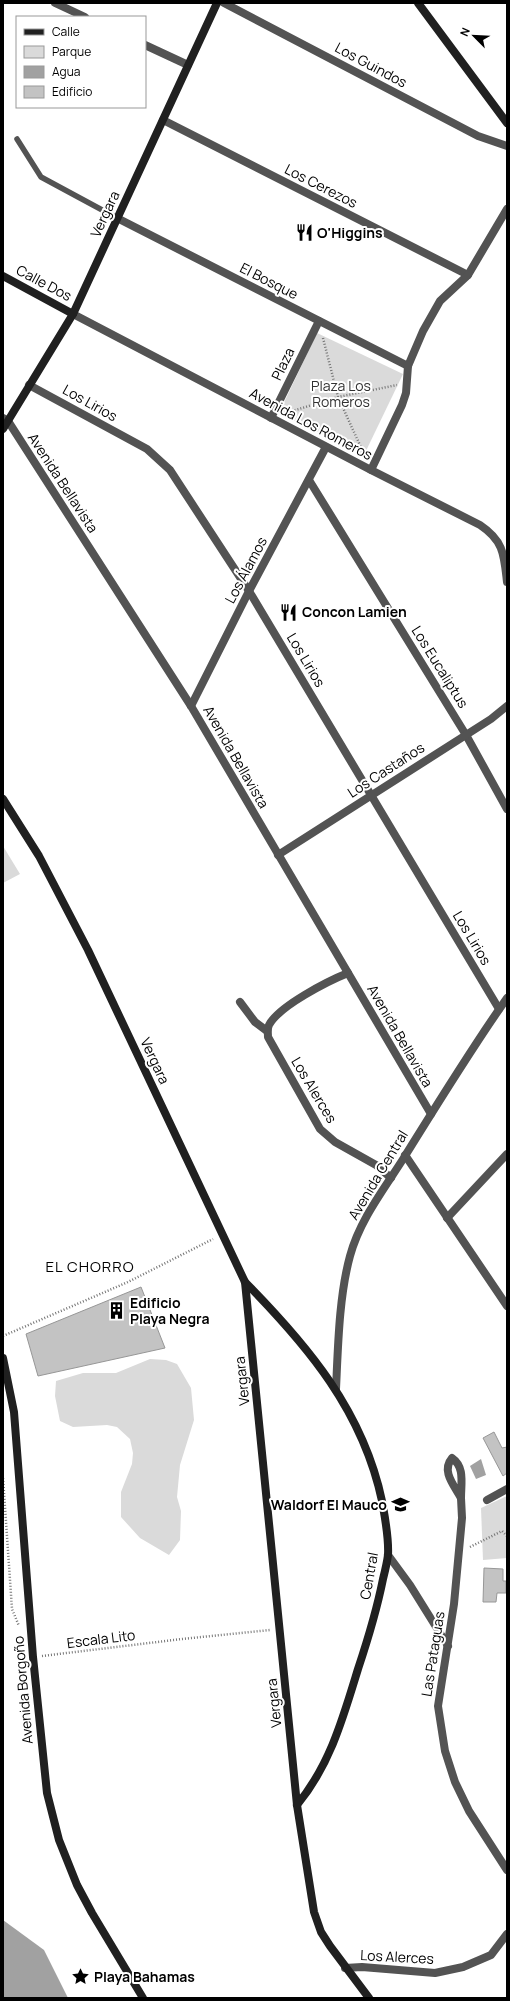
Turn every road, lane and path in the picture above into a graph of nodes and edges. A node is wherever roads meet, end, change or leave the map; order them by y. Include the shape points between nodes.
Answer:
1 (55, 3) edge
2 (217, 3) edge
3 (224, 3) edge
4 (418, 3) edge
5 (83, 16) edge
6 (146, 45) edge
7 (188, 65) junction
8 (163, 120) junction
9 (507, 123) edge
10 (17, 139) dead end
11 (507, 146) edge
12 (507, 209) edge
13 (117, 218) junction
14 (468, 275) junction
15 (3, 276) edge
16 (73, 314) junction
17 (318, 320) junction
18 (408, 366) junction
19 (407, 383) junction
20 (29, 385) junction
21 (338, 397) junction
22 (271, 418) junction
23 (5, 419) edge
24 (3, 429) edge
25 (326, 446) junction
26 (371, 470) junction
27 (309, 480) junction
28 (507, 582) edge
29 (249, 591) junction
30 (191, 706) junction
31 (507, 706) edge
32 (466, 735) junction
33 (372, 795) junction
34 (3, 799) edge
35 (507, 809) edge
36 (278, 855) junction
37 (348, 973) junction
38 (507, 998) edge
39 (240, 1002) dead end
40 (499, 1009) junction
41 (267, 1031) junction
42 (430, 1114) junction
43 (507, 1154) edge
44 (405, 1155) junction
45 (391, 1178) junction
46 (447, 1218) junction
47 (222, 1234) junction
48 (245, 1282) junction
49 (507, 1306) edge
50 (3, 1336) edge
51 (3, 1358) edge
52 (336, 1389) junction
53 (507, 1489) edge
54 (461, 1498) dead end
55 (486, 1500) dead end
56 (507, 1536) edge
57 (459, 1553) junction
58 (388, 1555) junction
59 (280, 1629) junction
60 (448, 1646) junction
61 (33, 1657) junction
62 (297, 1806) junction
63 (507, 1870) edge
64 (507, 1934) edge
65 (345, 1968) junction
66 (143, 1998) edge
67 (368, 1998) edge

1 - 5 street
2 - 7 street, Vergara
3 - 11 street, Los Guindos via 478,136
4 - 9 street
6 - 7 street
7 - 8 street, Vergara
8 - 13 street, Vergara
8 - 14 street, Los Cerezos
10 - 13 lane via 41,177
12 - 14 street
13 - 16 street, Vergara
13 - 17 street, El Bosque
14 - 18 street via 440,301
15 - 16 street, Calle Dos
16 - 20 street, Vergara
16 - 22 street, Avenida Los Romeros
17 - 18 street, El Bosque
17 - 21 path
17 - 22 street, Plaza
18 - 19 street
19 - 21 path
19 - 26 street via 402,404
20 - 23 street, Vergara
20 - 29 street, Los Lirios via 138,444 163,462
21 - 22 path
21 - 26 path
22 - 25 street, Avenida Los Romeros
23 - 24 street, Vergara
23 - 30 street, Avenida Bellavista
25 - 26 street, Avenida Los Romeros
25 - 27 street, Los Álamos
26 - 28 street, Avenida Los Romeros via 492,532 499,541 503,554
27 - 29 street, Los Álamos
27 - 32 street, Los Eucaliptus
29 - 30 street, Los Álamos
29 - 33 street, Los Lirios
30 - 36 street, Avenida Bellavista
31 - 32 street, Los Castaños
32 - 33 street, Los Castaños
32 - 35 street, Los Eucaliptus
33 - 36 street, Los Castaños
33 - 40 street, Los Lirios
34 - 47 street, Vergara via 39,856 88,950
36 - 37 street, Avenida Bellavista
37 - 41 street via 326,982 281,1012
37 - 42 street, Avenida Bellavista
38 - 40 street, Avenida Central
39 - 41 street, Los Alerces via 255,1022
40 - 42 street, Avenida Central
41 - 45 street, Los Alerces via 320,1129 335,1142 376,1165
42 - 44 street, Avenida Central
43 - 46 street
44 - 45 street, Avenida Central
44 - 46 street
45 - 52 street, Avenida Central via 367,1214 350,1256 346,1273
46 - 49 street
47 - 48 street, Vergara
47 - 50 path via 128,1282
48 - 52 street, Central via 286,1324
48 - 59 street, Vergara
51 - 61 street, Avenida Borgoño via 14,1412
52 - 58 street, Central via 355,1421 371,1461 383,1507
53 - 55 street
54 - 57 street, Las Pataguas
56 - 57 path via 502,1531
57 - 60 street, Las Pataguas
58 - 60 street
58 - 62 street, Central via 377,1610 334,1745 316,1779
59 - 61 path, Escala Lito
59 - 62 street, Vergara
60 - 63 street, Las Pataguas via 438,1706 445,1751 455,1782 469,1812
61 - 66 street, Avenida Borgoño via 43,1769 59,1840 84,1899
62 - 65 street, Vergara via 314,1912 321,1932
64 - 65 street, Los Alerces via 491,1955 463,1967 435,1973
65 - 67 street, Vergara

